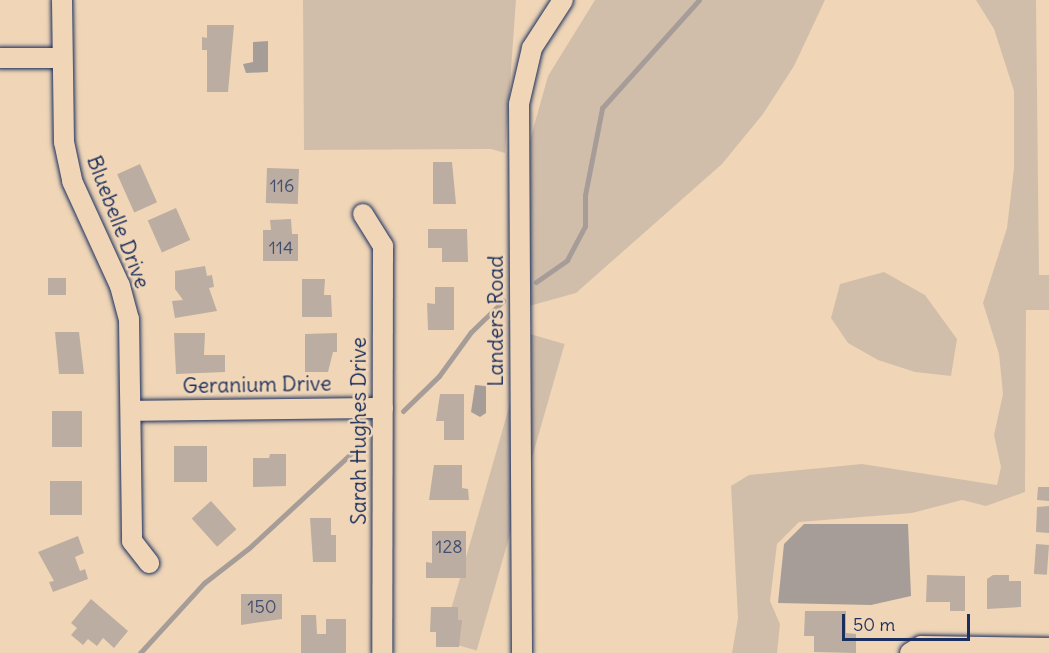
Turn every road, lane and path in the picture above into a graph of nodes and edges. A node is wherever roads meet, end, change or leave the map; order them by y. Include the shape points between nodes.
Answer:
1 (62, 0) edge
2 (562, 0) edge
3 (0, 58) edge
4 (62, 58) junction
5 (363, 214) dead end
6 (383, 408) junction
7 (131, 411) junction
8 (149, 563) dead end
9 (1049, 648) edge
10 (382, 653) edge
11 (522, 653) edge
12 (910, 653) edge

1 - 4 street, Bluebelle Drive
2 - 11 street, Landers Road via 531,48 519,104
3 - 4 street
4 - 7 street, Bluebelle Drive via 64,142 72,181 120,286 129,319
5 - 6 street, Sarah Hughes Drive via 383,246
6 - 7 street, Geranium Drive
6 - 10 street, Sarah Hughes Drive
7 - 8 street, Bluebelle Drive via 132,541
9 - 12 street via 921,646

